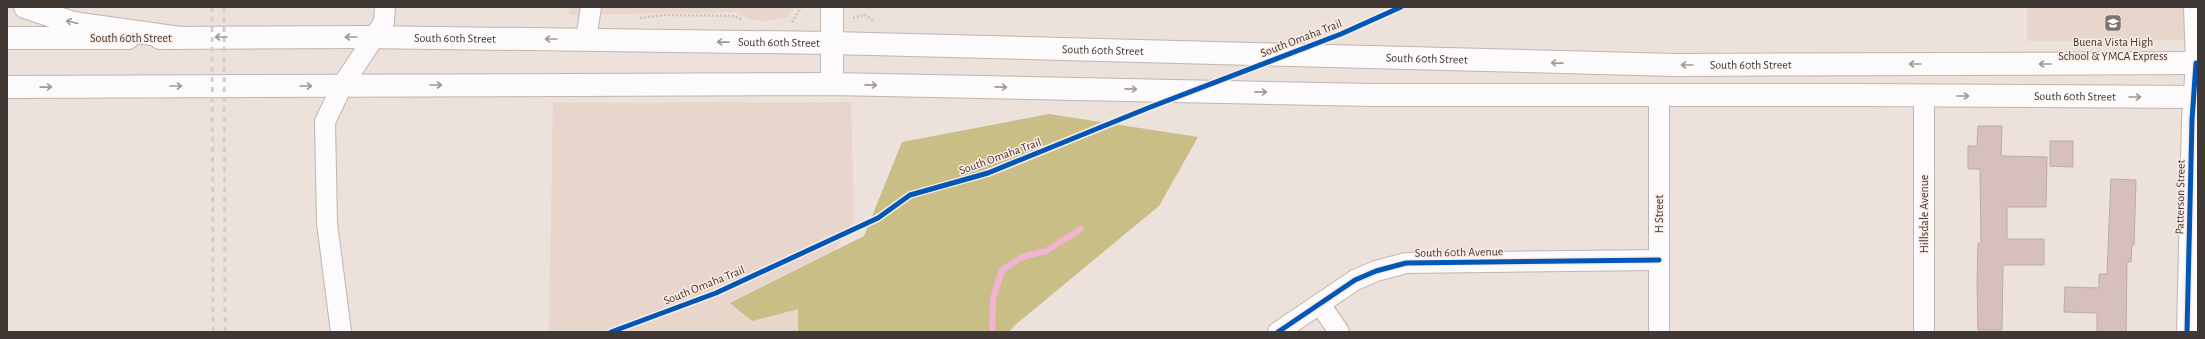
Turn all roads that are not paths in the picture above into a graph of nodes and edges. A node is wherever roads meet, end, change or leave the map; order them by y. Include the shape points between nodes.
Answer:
1 (25, 7) edge
2 (385, 7) edge
3 (591, 7) edge
4 (832, 7) edge
5 (2194, 7) edge
6 (376, 37) junction
7 (7, 38) edge
8 (180, 38) junction
9 (586, 39) junction
10 (832, 43) junction
11 (2197, 62) edge
12 (832, 84) junction
13 (342, 86) junction
14 (7, 87) edge
15 (1659, 95) junction
16 (1924, 95) junction
17 (2196, 97) edge
18 (1659, 260) junction
19 (1320, 304) junction
20 (341, 332) edge
21 (1278, 332) edge
22 (1338, 332) edge
23 (1659, 332) edge
24 (1924, 332) edge
25 (2187, 332) edge

8 -> 1 main road via 73,23
2 - 6 street via 384,22
3 - 9 street
4 - 10 main road
5 - 11 street, Patterson Street
6 -> 8 main road, South 60th Street
9 -> 6 main road, South 60th Street
6 - 13 street
7 - 8 main road, South 60th Street
10 -> 9 main road, South 60th Street
11 -> 10 main road, South 60th Street via 1832,66 1653,64
10 - 12 main road
11 - 17 street, Patterson Street
13 -> 12 main road, South 60th Street
12 -> 15 main road, South 60th Street via 1365,94
14 -> 13 main road, South 60th Street
13 - 20 street via 325,122 327,223
15 - 16 main road, South 60th Street
15 - 18 street, H Street
16 -> 17 main road, South 60th Street
16 - 24 street, Hillsdale Avenue
17 - 25 street, Patterson Street
18 - 19 street, South 60th Avenue via 1406,263 1355,280
18 - 23 street, H Street
19 - 21 street, South 60th Avenue
19 - 22 street

